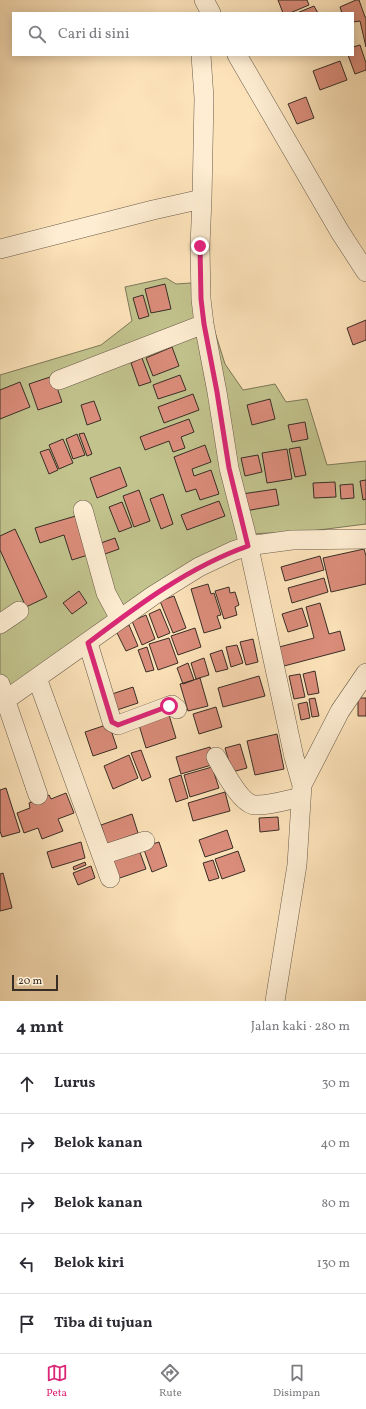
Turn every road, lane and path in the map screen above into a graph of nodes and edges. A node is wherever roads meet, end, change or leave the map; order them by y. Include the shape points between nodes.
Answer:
1 (198, 0) edge
2 (204, 0) edge
3 (199, 12) edge
4 (211, 12) edge
5 (201, 56) edge
6 (239, 56) edge
7 (202, 200) junction
8 (0, 249) edge
9 (366, 272) edge
10 (204, 324) junction
11 (59, 380) dead end
12 (83, 510) dead end
13 (246, 535) junction
14 (366, 539) edge
15 (19, 611) dead end
16 (117, 615) junction
17 (0, 624) edge
18 (88, 643) junction
19 (366, 673) edge
20 (37, 678) junction
21 (2, 696) edge
22 (177, 709) dead end
23 (216, 757) dead end
24 (301, 791) junction
25 (38, 795) dead end
26 (145, 841) dead end
27 (102, 855) junction
28 (110, 878) dead end
29 (275, 1001) edge

1 - 3 street
2 - 4 street
5 - 7 street via 204,98
6 - 9 street via 320,198
7 - 8 street
7 - 10 street via 200,253
10 - 11 street
10 - 13 street via 229,468
12 - 16 street via 106,593
13 - 14 street via 292,540
13 - 16 street via 220,557
13 - 24 street
15 - 17 street
16 - 18 street
18 - 20 street
18 - 22 street via 112,722 118,725 169,706
19 - 24 street via 340,711
20 - 21 street
20 - 27 street
21 - 25 street
23 - 24 street via 241,796 253,805 261,805
24 - 29 street via 297,865
26 - 27 street
27 - 28 street

